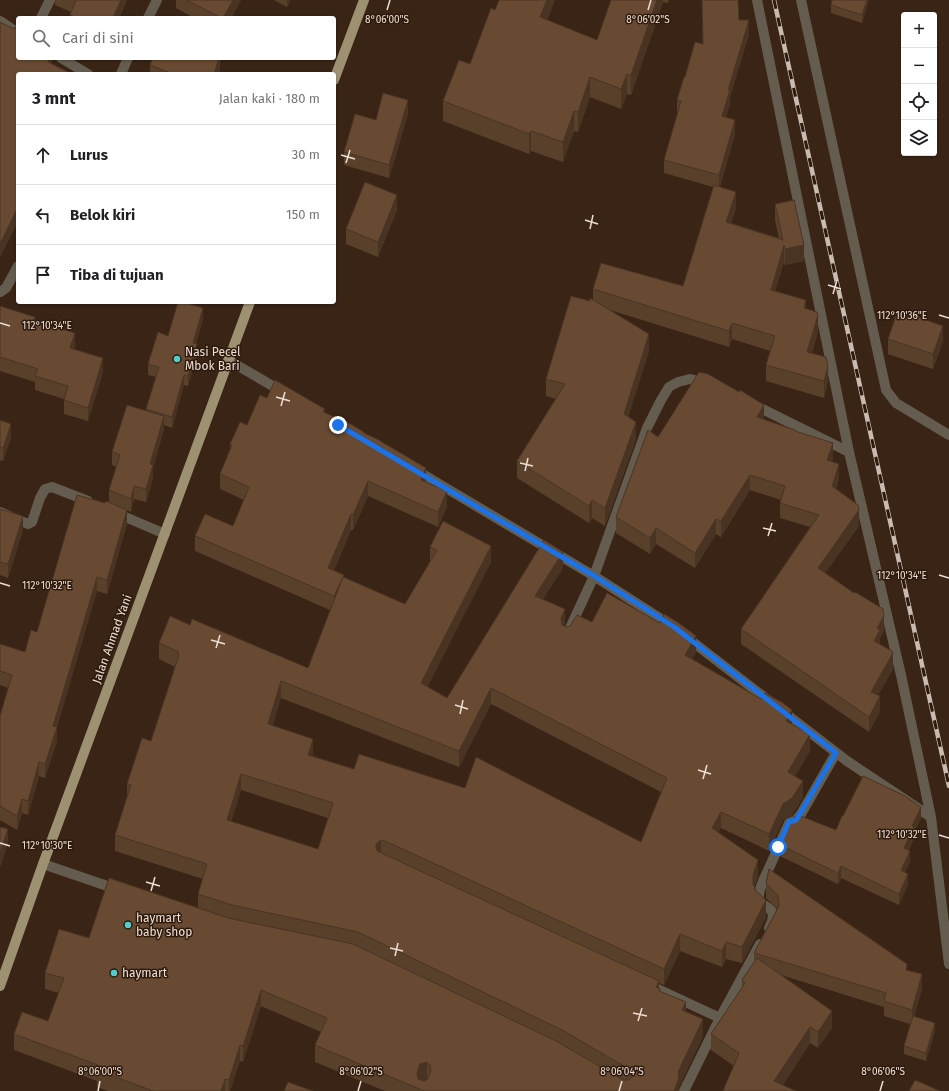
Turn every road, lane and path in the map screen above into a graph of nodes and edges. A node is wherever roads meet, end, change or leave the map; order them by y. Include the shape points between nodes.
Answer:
1 (50, 0) edge
2 (157, 0) edge
3 (364, 0) edge
4 (757, 0) edge
5 (801, 0) edge
6 (42, 16) edge
7 (149, 16) edge
8 (0, 21) edge
9 (16, 32) edge
10 (64, 60) edge
11 (127, 60) edge
12 (85, 72) edge
13 (122, 72) edge
14 (336, 75) edge
15 (16, 270) edge
16 (0, 292) edge
17 (249, 304) edge
18 (228, 360) junction
19 (717, 387) edge
20 (290, 396) edge
21 (745, 400) edge
22 (949, 435) edge
23 (849, 452) junction
24 (407, 465) edge
25 (0, 512) edge
26 (165, 534) junction
27 (594, 576) junction
28 (567, 637) edge
29 (836, 753) junction
30 (931, 817) junction
31 (43, 864) junction
32 (125, 892) edge
33 (949, 964) edge
34 (641, 982) edge
35 (0, 986) edge
36 (720, 1018) junction
37 (684, 1091) edge

1 - 6 street
2 - 7 street
3 - 14 main road
4 - 23 street
5 - 22 street via 886,390 896,403
8 - 9 street
10 - 12 street
11 - 13 street
15 - 16 street via 6,288
17 - 18 main road, Jalan Ahmad Yani
18 - 20 street
18 - 26 main road, Jalan Ahmad Yani
19 - 27 street via 690,379 669,387 647,428
21 - 23 street
23 - 30 street
24 - 27 street
25 - 26 street via 28,524 32,522 45,489 52,487
26 - 31 main road, Jalan Ahmad Yani
27 - 28 street
27 - 29 street via 674,627
29 - 30 street
29 - 36 street via 796,820 789,822 762,884 759,897 760,902 772,912 773,918
30 - 33 street
31 - 32 street
31 - 35 main road, Jalan Ahmad Yani
34 - 36 street
36 - 37 street

